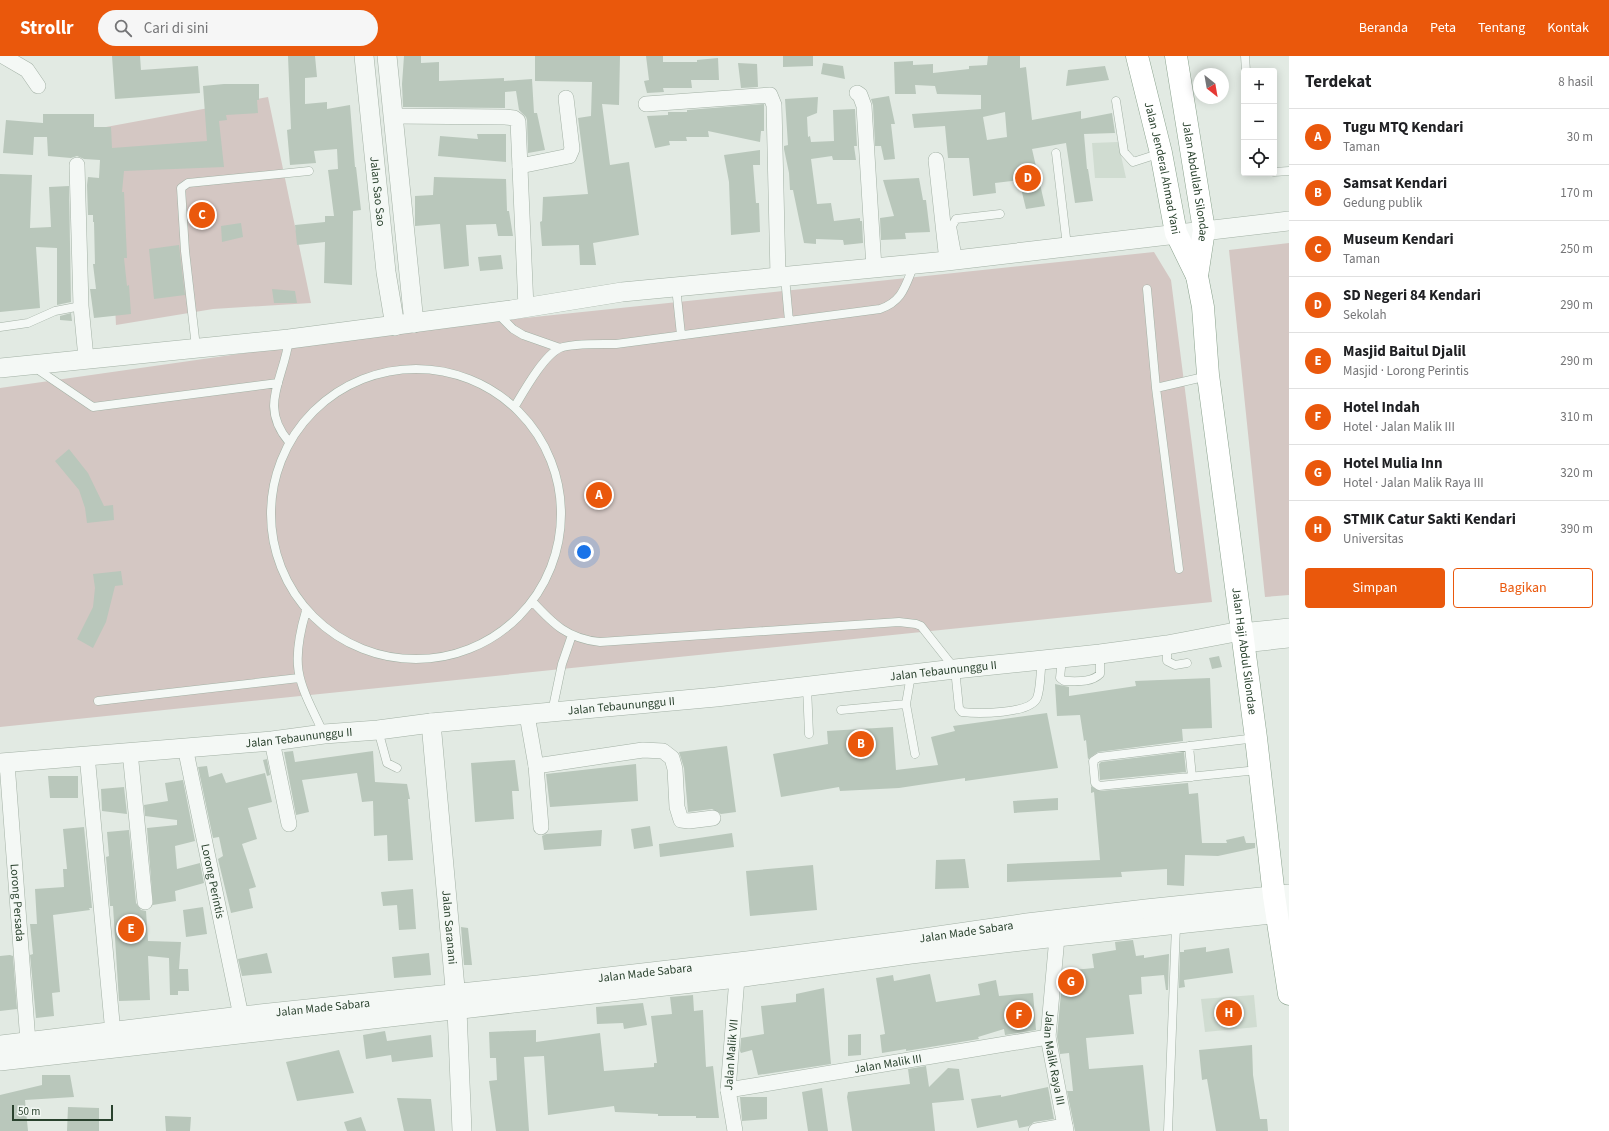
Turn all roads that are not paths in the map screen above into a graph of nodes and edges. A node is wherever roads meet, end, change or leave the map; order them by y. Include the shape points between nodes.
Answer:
1 (3, 56) edge
2 (364, 56) edge
3 (386, 56) edge
4 (1137, 56) edge
5 (1176, 56) edge
6 (1245, 56) edge
7 (1246, 68) edge
8 (38, 86) dead end
9 (857, 93) dead end
10 (566, 98) dead end
11 (1116, 101) dead end
12 (646, 104) dead end
13 (393, 116) junction
14 (1056, 153) dead end
15 (1161, 153) junction
16 (936, 160) dead end
17 (77, 165) dead end
18 (520, 166) junction
19 (309, 171) dead end
20 (1289, 171) edge
21 (1277, 172) edge
22 (1000, 214) dead end
23 (1289, 221) edge
24 (1204, 230) junction
25 (1176, 233) junction
26 (1067, 246) junction
27 (953, 260) junction
28 (914, 264) junction
29 (874, 268) junction
30 (782, 276) junction
31 (1197, 276) junction
32 (676, 287) junction
33 (1147, 289) dead end
34 (81, 306) junction
35 (1203, 307) joint
36 (526, 308) junction
37 (496, 312) junction
38 (790, 321) junction
39 (414, 323) junction
40 (394, 326) junction
41 (0, 327) edge
42 (681, 335) junction
43 (289, 339) junction
44 (196, 348) junction
45 (560, 348) junction
46 (86, 358) junction
47 (30, 364) junction
48 (0, 368) edge
49 (1208, 375) junction
50 (278, 384) junction
51 (1156, 388) junction
52 (515, 406) junction
53 (289, 442) junction
54 (1179, 568) dead end
55 (532, 601) junction
56 (306, 611) junction
57 (1289, 626) edge
58 (572, 635) junction
59 (1242, 638) junction
60 (1289, 640) edge
61 (1167, 645) junction
62 (1100, 654) junction
63 (1062, 657) junction
64 (1042, 660) junction
65 (1187, 663) dead end
66 (955, 669) junction
67 (911, 675) junction
68 (299, 678) junction
69 (806, 687) junction
70 (98, 700) dead end
71 (906, 704) junction
72 (841, 710) dead end
73 (552, 713) junction
74 (527, 715) junction
75 (432, 723) junction
76 (378, 730) junction
77 (324, 734) junction
78 (809, 734) dead end
79 (1256, 738) junction
80 (272, 741) junction
81 (1189, 746) junction
82 (185, 747) junction
83 (130, 752) junction
84 (915, 754) dead end
85 (87, 756) junction
86 (3, 763) edge
87 (536, 766) junction
88 (397, 768) dead end
89 (1259, 770) junction
90 (1192, 778) junction
91 (713, 818) dead end
92 (289, 824) dead end
93 (541, 827) dead end
94 (145, 902) dead end
95 (1282, 904) edge
96 (1176, 926) junction
97 (1057, 937) junction
98 (737, 978) junction
99 (1289, 994) edge
100 (456, 1001) junction
101 (241, 1016) junction
102 (113, 1033) junction
103 (1048, 1037) junction
104 (0, 1045) edge
105 (24, 1048) junction
106 (0, 1061) edge
107 (728, 1090) junction
108 (1065, 1128) edge
109 (462, 1131) edge
110 (735, 1131) edge
111 (1036, 1131) edge
112 (1168, 1131) edge

1 - 8 street via 27,70
2 - 40 street, Jalan Sao Sao
3 - 13 street, Jalan Sao Sao
4 - 15 highway, Jalan Jenderal Ahmad Yani
5 - 24 highway, Jalan Abdullah Silondae
6 - 7 lane
9 - 29 street via 864,106
10 - 18 street via 571,153 566,157
11 - 15 lane via 1127,157 1133,162
12 - 30 street via 770,95 774,105
13 - 18 street via 514,118 518,123
13 - 39 street, Jalan Sao Sao
14 - 26 lane
15 - 25 highway, Jalan Jenderal Ahmad Yani
16 - 27 street
17 - 34 street
18 - 36 street
19 - 44 lane via 193,183 181,188
20 - 21 lane
22 - 27 lane via 956,219 952,226
23 - 24 street
24 - 25 street
24 - 31 highway, Jalan Abdullah Silondae
25 - 26 street
25 - 31 highway, Jalan Jenderal Ahmad Yani
26 - 27 street
27 - 28 street
28 - 29 street
28 - 38 lane via 899,298 890,306
29 - 30 street
30 - 32 street
30 - 38 lane
31 - 35 highway, Jalan Abdullah Silondae
32 - 36 street via 622,292
32 - 42 lane
33 - 51 lane
34 - 41 lane via 55,311 28,323
34 - 46 street
35 - 49 highway, Jalan Haji Abdul Silondae
36 - 37 street
37 - 39 street
37 - 45 lane via 523,335
38 - 42 lane
39 - 40 street
40 - 43 street
42 - 45 lane via 616,344 586,344
43 - 44 street
43 - 50 lane via 287,357
44 - 46 street
45 - 52 lane via 544,362
46 - 47 street
47 - 48 street
47 - 50 lane via 93,406
49 - 51 lane
49 - 59 highway, Jalan Haji Abdul Silondae
50 - 53 lane via 274,394 273,414 276,424
51 - 54 lane
52 - 53 lane via 484,385 449,372 412,368 375,374 340,389 311,412
52 - 55 lane via 538,434 554,465 561,501 560,537 549,571
53 - 56 lane via 272,484 270,530 282,574
55 - 56 lane via 506,628 475,646 440,657 403,659 367,652 334,635
55 - 58 lane via 548,619
56 - 68 lane via 299,635
57 - 59 street
58 - 66 lane via 582,640 617,642 899,622 921,626
58 - 73 lane via 562,664
59 - 60 street
59 - 61 street, Jalan Tebaununggu II
59 - 79 highway, Jalan Haji Abdul Silondae
61 - 62 street, Jalan Tebaununggu II
61 - 65 lane via 1167,661 1175,665
62 - 63 street, Jalan Tebaununggu II
62 - 63 lane via 1100,674 1085,681 1064,681 1060,678
63 - 64 street, Jalan Tebaununggu II
64 - 66 street, Jalan Tebaununggu II
64 - 66 lane via 1037,698 1033,704 997,713 962,712 959,708
66 - 67 street, Jalan Tebaununggu II
67 - 69 street, Jalan Tebaununggu II
67 - 71 lane
68 - 70 lane
68 - 77 lane
69 - 73 street, Jalan Tebaununggu II
69 - 78 lane
71 - 72 lane
71 - 84 lane
73 - 74 street, Jalan Tebaununggu II
74 - 75 street, Jalan Tebaununggu II
74 - 87 street
75 - 76 street, Jalan Tebaununggu II
75 - 100 street, Jalan Saranani
76 - 77 street, Jalan Tebaununggu II
76 - 88 lane via 387,763
77 - 80 street, Jalan Tebaununggu II
79 - 81 lane
79 - 89 highway, Jalan Haji Abdul Silondae
80 - 82 street, Jalan Tebaununggu II
80 - 92 street
81 - 90 lane
81 - 90 lane via 1099,757 1093,761 1094,777 1095,783 1099,786
82 - 83 street, Jalan Tebaununggu II
82 - 101 street, Lorong Perintis
83 - 85 street, Jalan Tebaununggu II
83 - 94 street
85 - 86 street, Jalan Tebaununggu II
85 - 102 street
86 - 105 street, Lorong Persada
87 - 91 street via 643,750 663,751 672,758 675,769 677,807 681,820
87 - 93 street
89 - 90 lane
89 - 95 highway, Jalan Haji Abdul Silondae
95 - 96 street, Jalan Made Sabara
95 - 99 highway, Jalan Haji Abdul Silondae
95 - 100 street, Jalan Made Sabara via 1146,909 538,985
96 - 97 street, Jalan Made Sabara
96 - 112 lane
97 - 98 street, Jalan Made Sabara
97 - 103 street, Jalan Malik Raya III
98 - 100 street, Jalan Made Sabara
98 - 107 street, Jalan Malik VII
100 - 101 street, Jalan Made Sabara
100 - 105 street, Jalan Made Sabara
100 - 109 street, Jalan Saranani
101 - 102 street, Jalan Made Sabara
102 - 105 street, Jalan Made Sabara
103 - 107 street, Jalan Malik III
103 - 108 street, Jalan Malik Raya III
104 - 105 street, Jalan Made Sabara
105 - 106 street, Jalan Made Sabara
107 - 110 street, Jalan Malik VII
108 - 111 street

